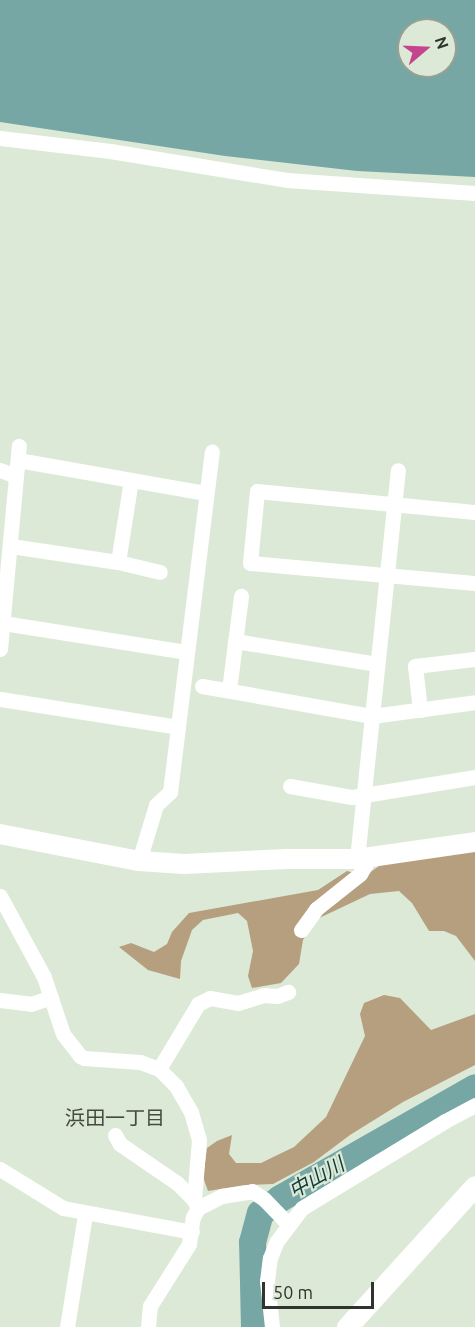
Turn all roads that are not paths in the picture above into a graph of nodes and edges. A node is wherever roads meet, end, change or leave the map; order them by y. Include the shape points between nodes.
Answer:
1 (0, 138) edge
2 (475, 193) edge
3 (212, 452) dead end
4 (0, 470) edge
5 (398, 470) dead end
6 (16, 476) junction
7 (131, 480) junction
8 (206, 492) junction
9 (395, 504) junction
10 (475, 512) edge
11 (11, 546) junction
12 (118, 562) junction
13 (160, 572) dead end
14 (387, 576) junction
15 (475, 583) edge
16 (242, 596) dead end
17 (3, 623) junction
18 (235, 641) junction
19 (0, 649) edge
20 (186, 652) junction
21 (475, 659) edge
22 (377, 664) junction
23 (202, 686) dead end
24 (229, 690) junction
25 (0, 699) edge
26 (475, 702) edge
27 (420, 710) junction
28 (372, 716) junction
29 (178, 727) junction
30 (475, 777) edge
31 (290, 786) dead end
32 (364, 793) junction
33 (0, 834) edge
34 (475, 842) edge
35 (364, 858) junction
36 (139, 861) junction
37 (0, 896) edge
38 (301, 930) dead end
39 (288, 992) dead end
40 (51, 997) junction
41 (0, 1000) edge
42 (159, 1069) junction
43 (475, 1105) edge
44 (115, 1135) dead end
45 (1, 1174) edge
46 (475, 1186) edge
47 (196, 1204) junction
48 (85, 1214) junction
49 (283, 1219) junction
50 (192, 1232) junction
51 (67, 1327) edge
52 (148, 1327) edge
53 (272, 1327) edge
54 (347, 1327) edge

1 - 2 street via 110,150 287,180
3 - 8 street
4 - 6 street
5 - 9 street
6 - 7 street via 18,453
6 - 11 street
7 - 8 street
7 - 12 street
8 - 20 street
9 - 10 street
9 - 14 street
9 - 14 street via 257,491 250,563
11 - 12 street
11 - 17 street
12 - 13 street
14 - 15 street
14 - 22 street
16 - 18 street
17 - 19 street
17 - 20 street
18 - 22 street
18 - 24 street
20 - 29 street
21 - 27 street via 415,666
22 - 28 street
23 - 24 street
24 - 28 street
25 - 29 street
26 - 27 street
27 - 28 street
28 - 32 street
29 - 36 street via 171,792 156,805
30 - 32 street
31 - 32 street via 352,797
32 - 35 street
33 - 36 street
34 - 35 street
35 - 36 street via 183,864
35 - 38 street via 360,874 315,909
37 - 40 street
39 - 42 street via 238,1003 210,998 198,1004
40 - 41 street via 25,1004
40 - 42 street via 63,1034 84,1058 140,1062
42 - 47 street via 184,1100 196,1128
43 - 49 street
44 - 47 street via 120,1144 177,1183
45 - 48 street via 63,1208
46 - 54 main road
47 - 49 street via 252,1191
47 - 50 street
48 - 50 street
48 - 51 street
49 - 53 street via 267,1281
50 - 52 street via 189,1244 150,1306

